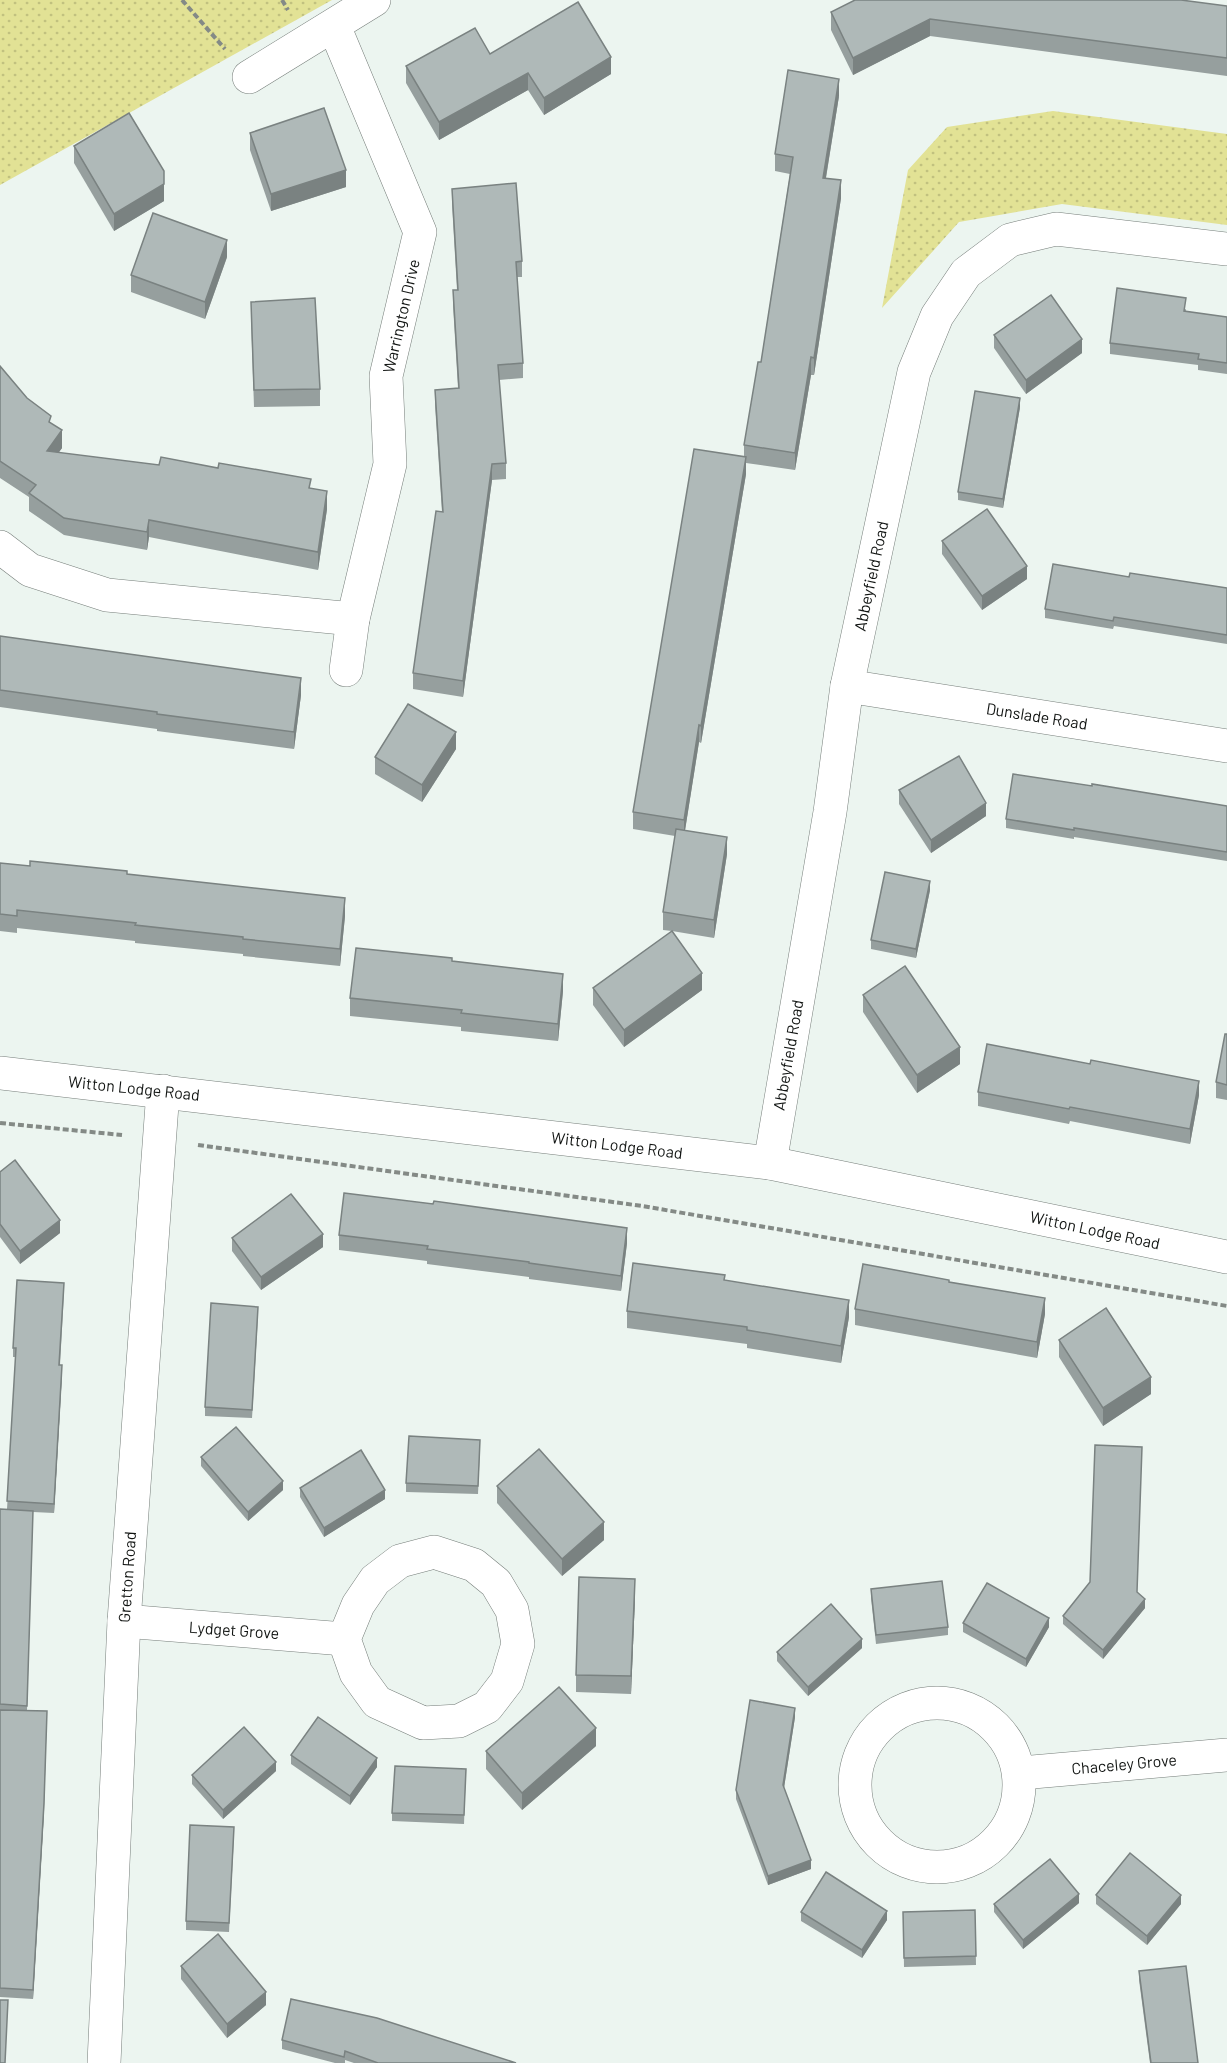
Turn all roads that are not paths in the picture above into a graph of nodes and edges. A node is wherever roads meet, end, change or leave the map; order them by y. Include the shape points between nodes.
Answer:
1 (374, 0) edge
2 (333, 26) junction
3 (249, 77) road end
4 (1227, 249) edge
5 (0, 547) edge
6 (353, 620) junction
7 (346, 670) dead end
8 (847, 686) junction
9 (1227, 746) edge
10 (0, 1073) edge
11 (163, 1092) junction
12 (770, 1163) junction
13 (1227, 1257) edge
14 (124, 1622) junction
15 (344, 1639) junction
16 (1227, 1755) edge
17 (1021, 1773) junction
18 (104, 2063) edge

1 - 2 street
2 - 3 street
2 - 6 street, Warrington Drive via 420,232 386,376 390,464
4 - 8 street, Abbeyfield Road via 1056,229 1010,240 966,273 936,316 914,372
5 - 6 street via 30,570 107,595
6 - 7 street, Warrington Drive
8 - 9 street, Dunslade Road
8 - 12 street, Abbeyfield Road via 830,812
10 - 11 street, Witton Lodge Road
11 - 12 street, Witton Lodge Road
11 - 14 street, Gretton Road
12 - 13 street, Witton Lodge Road
14 - 15 street, Lydget Grove
14 - 18 street, Gretton Road
15 - 15 street via 358,1605 375,1580 400,1561 434,1552 474,1565 496,1583 512,1610 518,1644 507,1681 487,1707 459,1721 423,1723 377,1702 356,1673
16 - 17 street, Chaceley Grove
17 - 17 street via 1018,1800 1008,1828 989,1850 957,1865 929,1868 905,1861 881,1846 863,1823 857,1807 855,1778 870,1736 891,1716 919,1704 948,1703 985,1718 1006,1739

